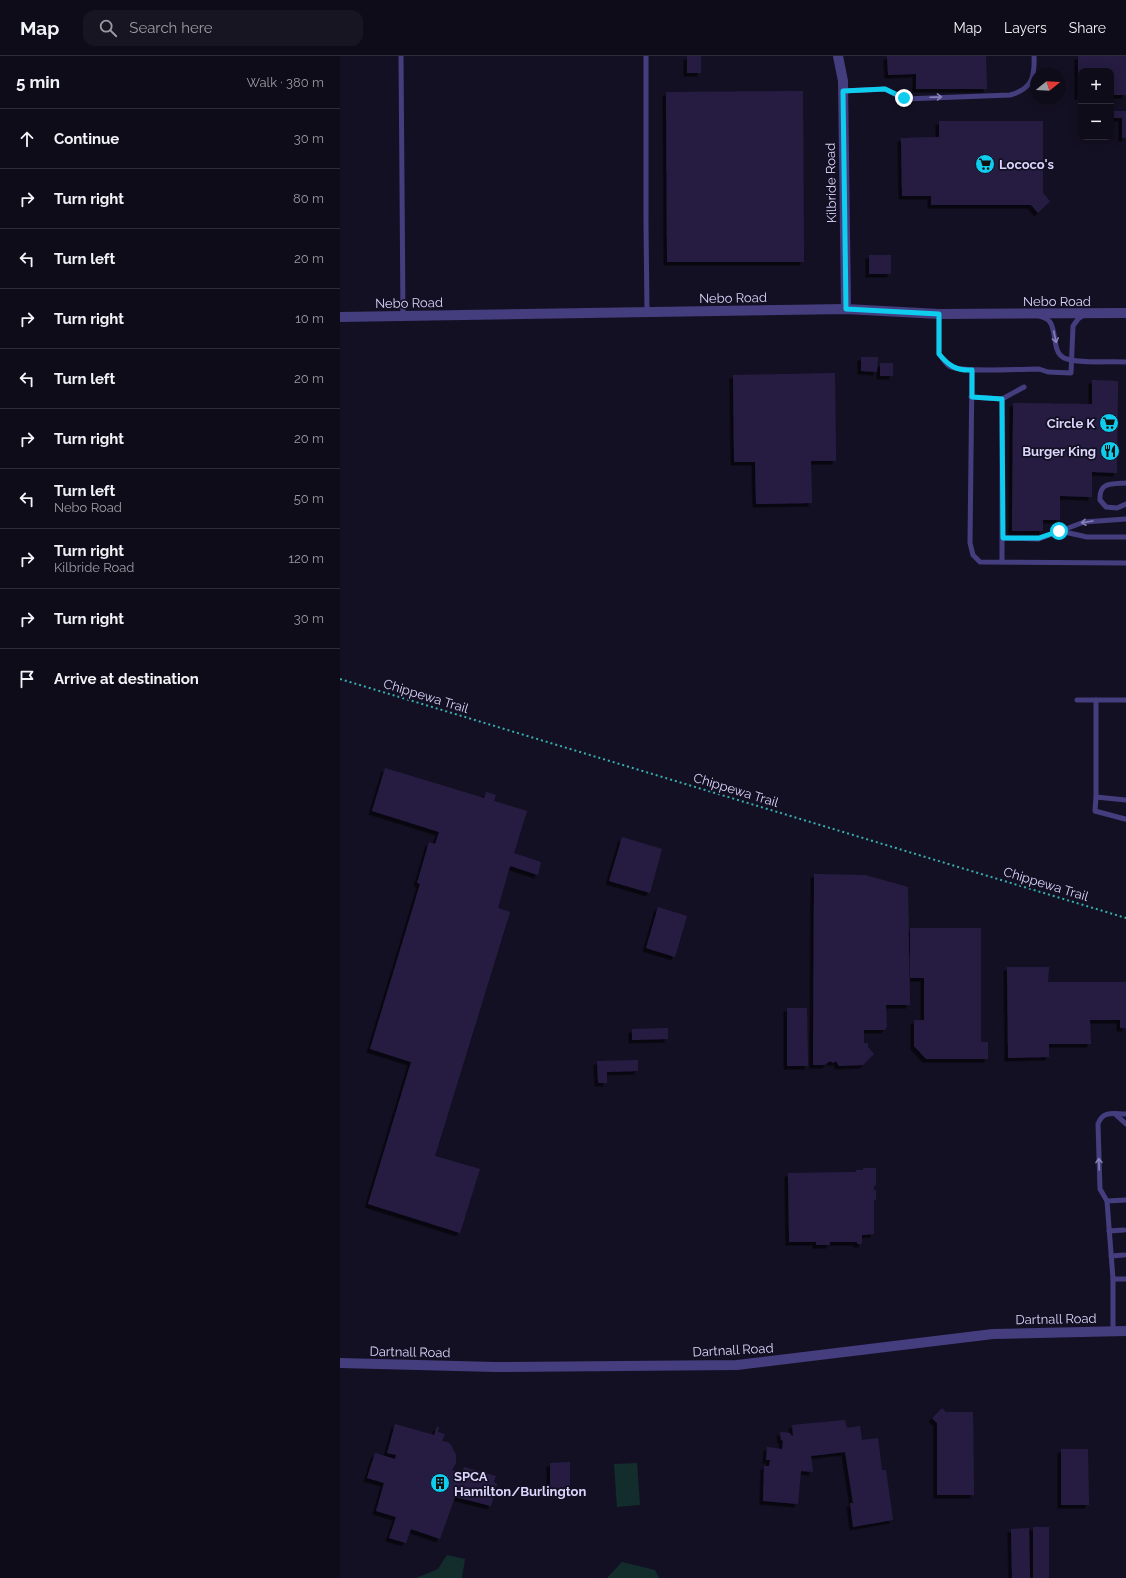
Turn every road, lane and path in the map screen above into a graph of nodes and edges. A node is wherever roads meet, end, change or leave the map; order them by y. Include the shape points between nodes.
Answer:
1 (401, 56) edge
2 (646, 56) edge
3 (838, 56) edge
4 (1034, 56) edge
5 (843, 91) junction
6 (846, 309) junction
7 (647, 312) junction
8 (1087, 313) junction
9 (1126, 313) edge
10 (939, 314) junction
11 (1035, 314) junction
12 (340, 317) edge
13 (403, 317) junction
14 (1072, 360) junction
15 (1126, 362) edge
16 (972, 370) junction
17 (1024, 387) dead end
18 (972, 397) junction
19 (1002, 399) junction
20 (1126, 483) edge
21 (1126, 504) edge
22 (1126, 519) edge
23 (1059, 531) junction
24 (1126, 537) edge
25 (1003, 538) junction
26 (1002, 562) junction
27 (1126, 563) edge
28 (340, 679) edge
29 (1077, 700) dead end
30 (1096, 700) junction
31 (1126, 700) edge
32 (1096, 797) junction
33 (1126, 800) edge
34 (1126, 817) edge
35 (1126, 918) edge
36 (1115, 1114) junction
37 (1126, 1114) edge
38 (1126, 1124) edge
39 (1126, 1200) edge
40 (1107, 1201) junction
41 (1124, 1230) dead end
42 (1109, 1231) junction
43 (1124, 1255) dead end
44 (1111, 1256) junction
45 (1113, 1279) junction
46 (1126, 1279) edge
47 (1113, 1331) junction
48 (1126, 1331) edge
49 (340, 1363) edge

1 - 13 lane
2 - 7 lane
3 - 5 street, Kilbride Road
5 -> 4 lane via 885,89 904,98 1010,95 1022,91 1031,82 1034,74
5 - 6 street, Kilbride Road
6 - 7 street, Nebo Road
6 - 10 street, Nebo Road
7 - 13 street, Nebo Road
8 - 9 street, Nebo Road
8 - 11 street, Nebo Road
8 - 14 lane via 1073,326
10 - 11 street, Nebo Road
10 - 16 lane via 939,354 949,366
11 -> 14 lane via 1050,321 1056,335 1057,351 1063,357
12 - 13 street, Nebo Road
14 - 15 lane
14 - 16 lane via 1071,373 1039,369
16 - 18 lane
17 - 19 lane
18 - 19 lane
18 - 26 lane via 970,543 973,556 980,562
19 - 25 lane
20 - 21 lane via 1103,487 1100,500 1106,507 1117,508
22 -> 23 lane via 1084,522
23 - 24 lane via 1087,537
23 - 25 lane via 1039,538
25 - 26 lane
26 - 27 lane
28 - 35 path, Chippewa Trail
29 - 30 lane
30 - 31 lane
30 - 32 lane
32 - 33 lane
32 - 34 lane via 1095,811
36 - 37 lane
36 - 38 lane
40 -> 36 lane via 1100,1189 1098,1124 1100,1118 1107,1113
39 - 40 lane
40 - 42 lane
41 - 42 lane
42 - 44 lane
43 - 44 lane
44 - 45 lane
45 - 46 lane
45 - 47 lane
47 - 48 street, Dartnall Road
47 - 49 street, Dartnall Road via 993,1334 737,1365 495,1367

